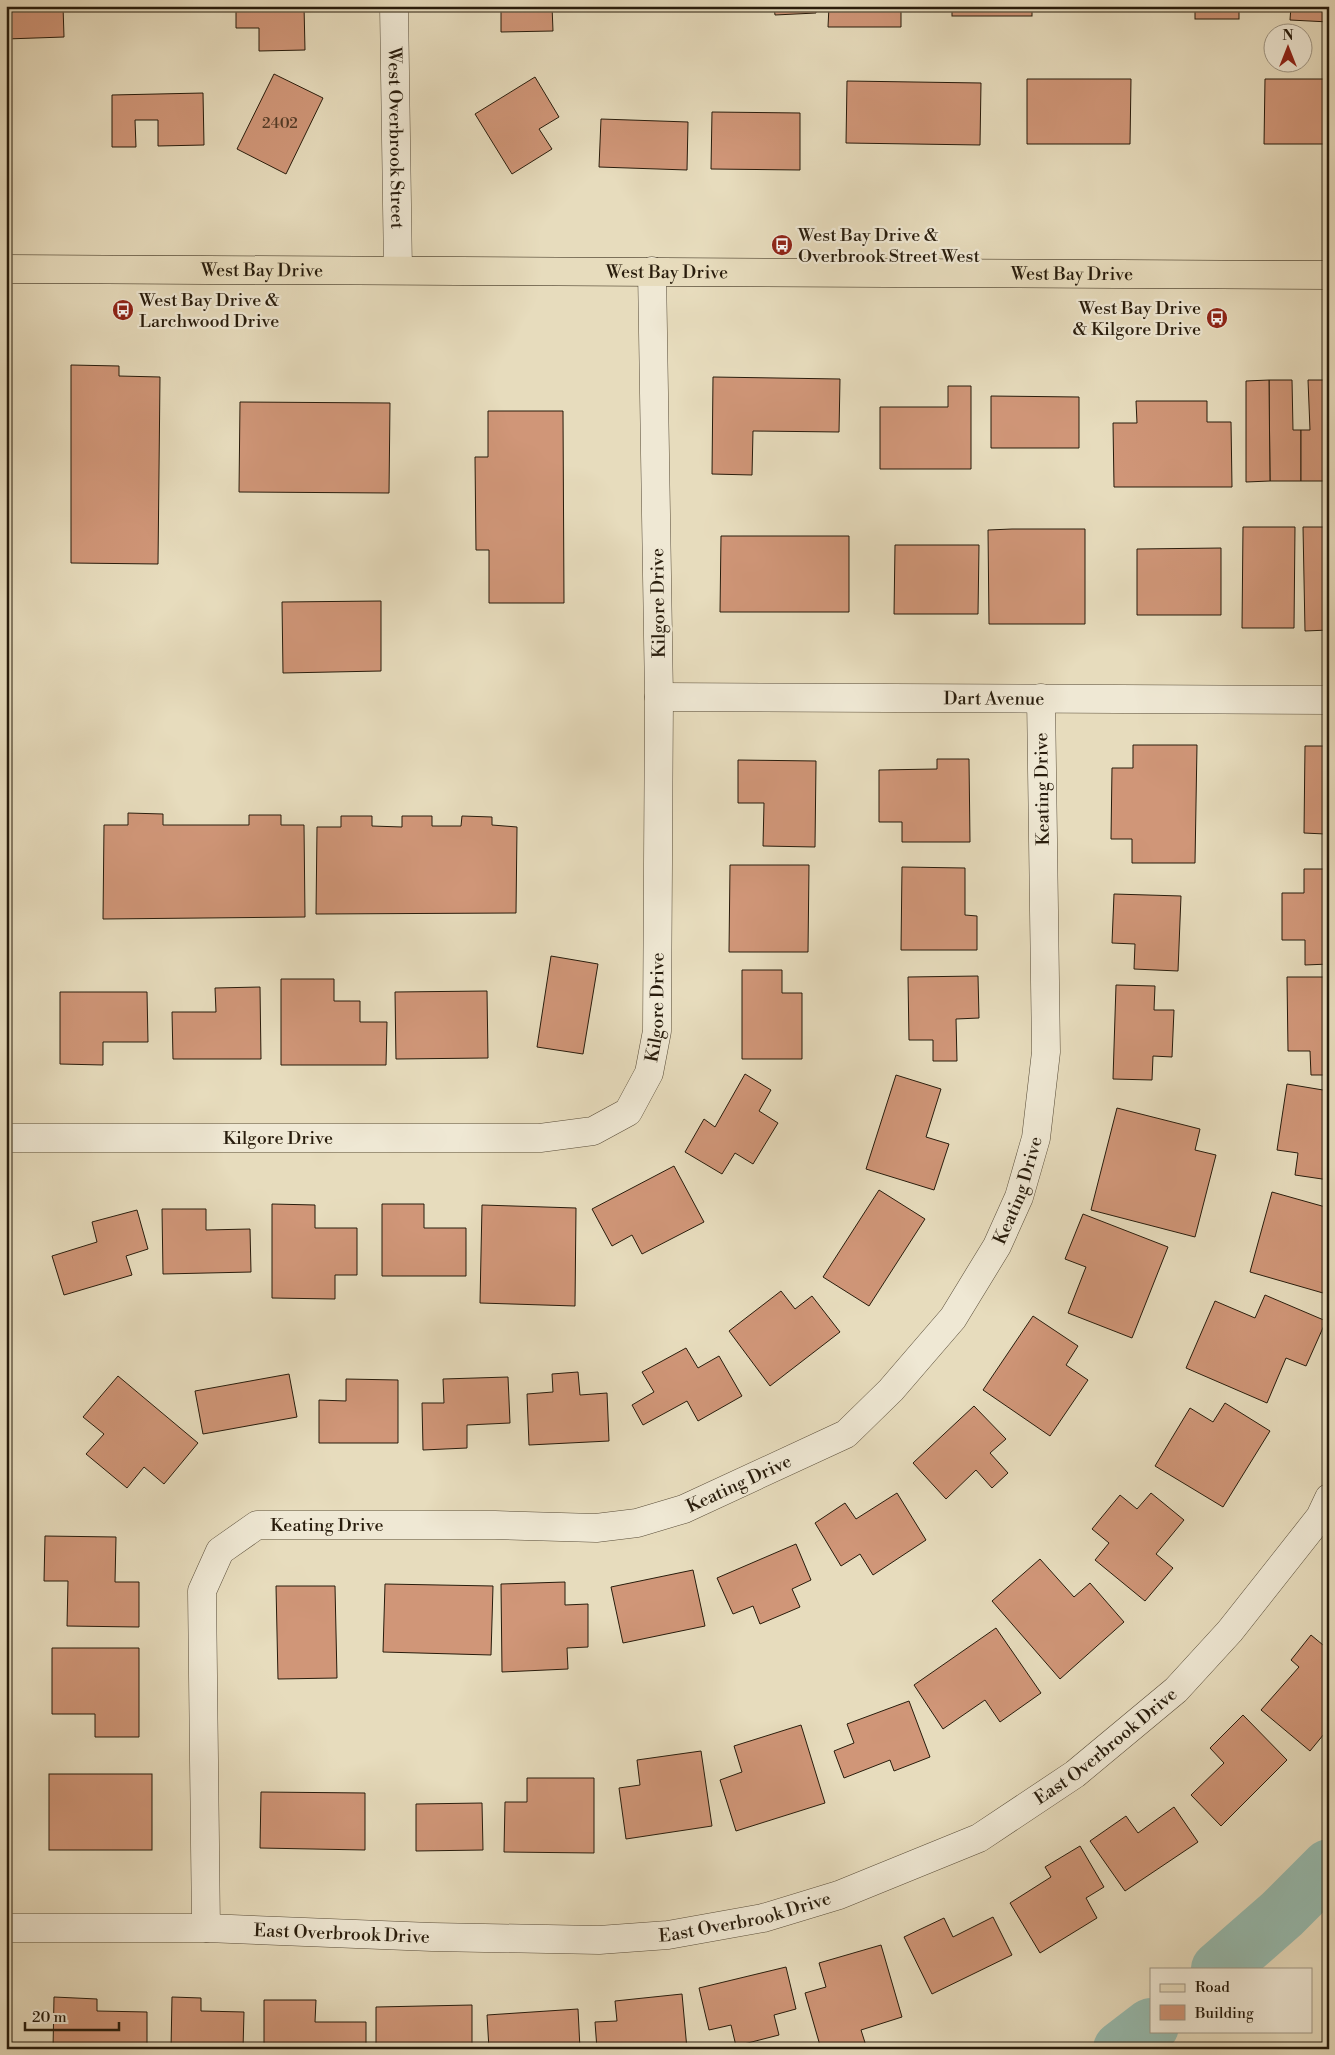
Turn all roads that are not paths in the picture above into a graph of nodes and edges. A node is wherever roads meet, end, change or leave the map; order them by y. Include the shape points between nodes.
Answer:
1 (394, 6) edge
2 (6, 269) edge
3 (398, 270) junction
4 (652, 272) junction
5 (1329, 275) edge
6 (659, 697) junction
7 (1041, 698) junction
8 (1329, 700) edge
9 (6, 1138) edge
10 (1329, 1498) edge
11 (6, 1928) edge
12 (206, 1928) junction

1 - 3 street, West Overbrook Street
2 - 3 main road, West Bay Drive
3 - 4 main road, West Bay Drive
4 - 5 main road, West Bay Drive
4 - 6 street, Kilgore Drive
6 - 7 street, Dart Avenue
6 - 9 street, Kilgore Drive via 657,1031 649,1073 628,1112 593,1131 540,1138
7 - 8 street, Dart Avenue
7 - 12 street, Keating Drive via 1046,1052 1036,1138 1019,1197 997,1246 953,1318 892,1390 846,1434 684,1509 637,1523 596,1528 257,1525 220,1551 202,1591
10 - 12 street, East Overbrook Drive via 1320,1516 1230,1632 1176,1690 1075,1774 979,1838 839,1896 763,1918 668,1935 598,1940
11 - 12 street, East Overbrook Drive

